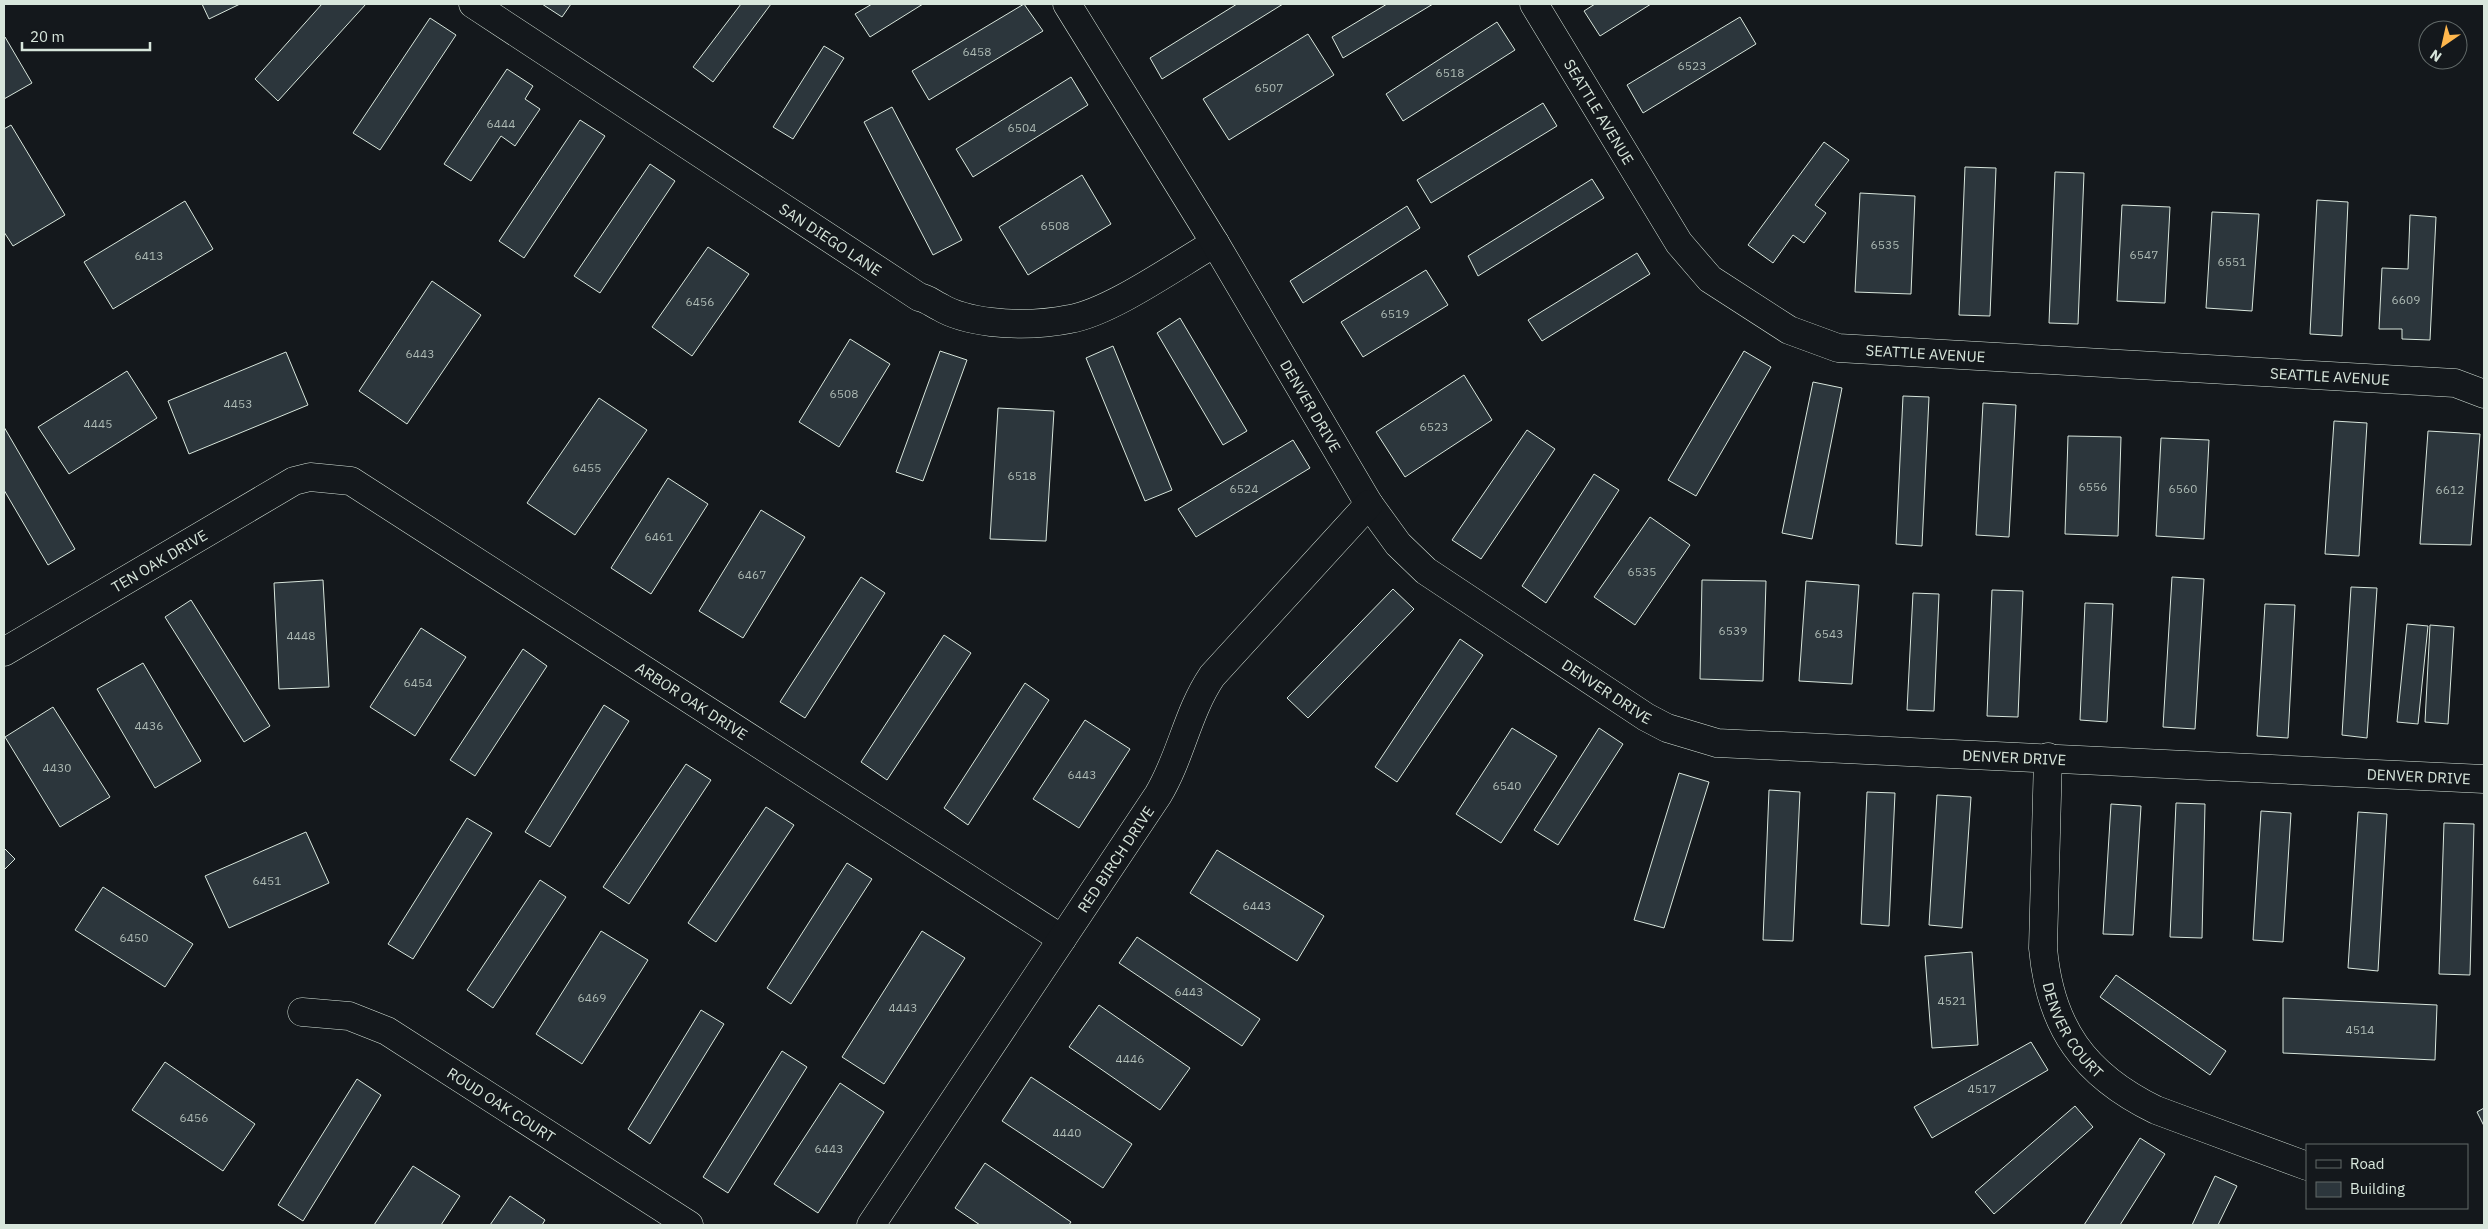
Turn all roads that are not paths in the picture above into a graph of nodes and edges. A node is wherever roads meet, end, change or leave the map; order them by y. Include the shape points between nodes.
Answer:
1 (473, 4) edge
2 (1067, 4) edge
3 (1534, 4) edge
4 (1215, 243) junction
5 (2484, 394) edge
6 (316, 478) joint
7 (1369, 504) junction
8 (4, 652) edge
9 (2048, 757) junction
10 (2484, 779) edge
11 (1062, 939) junction
12 (302, 1012) dead end
13 (2306, 1166) edge
14 (689, 1225) edge
15 (871, 1225) edge

1 - 4 street, SAN DIEGO LANE via 920,297 956,314 990,322 1043,323 1071,319 1120,299
2 - 4 street, DENVER DRIVE
3 - 5 street, SEATTLE AVENUE via 1679,243 1710,279 1789,330 1838,348 2455,383
4 - 7 street, DENVER DRIVE
6 - 8 street, TEN OAK DRIVE via 294,481
6 - 11 street, ARBOR OAK DRIVE via 351,481
7 - 9 street, DENVER DRIVE via 1398,544 1426,571 1666,728 1717,743
7 - 11 street, RED BIRCH DRIVE via 1212,676 1194,707 1165,784
9 - 10 street, DENVER DRIVE
9 - 13 street, DENVER COURT via 2043,948 2055,1010 2075,1047 2102,1078 2137,1101
11 - 15 street, RED BIRCH DRIVE
12 - 14 street, ROUD OAK COURT via 349,1016 387,1031

